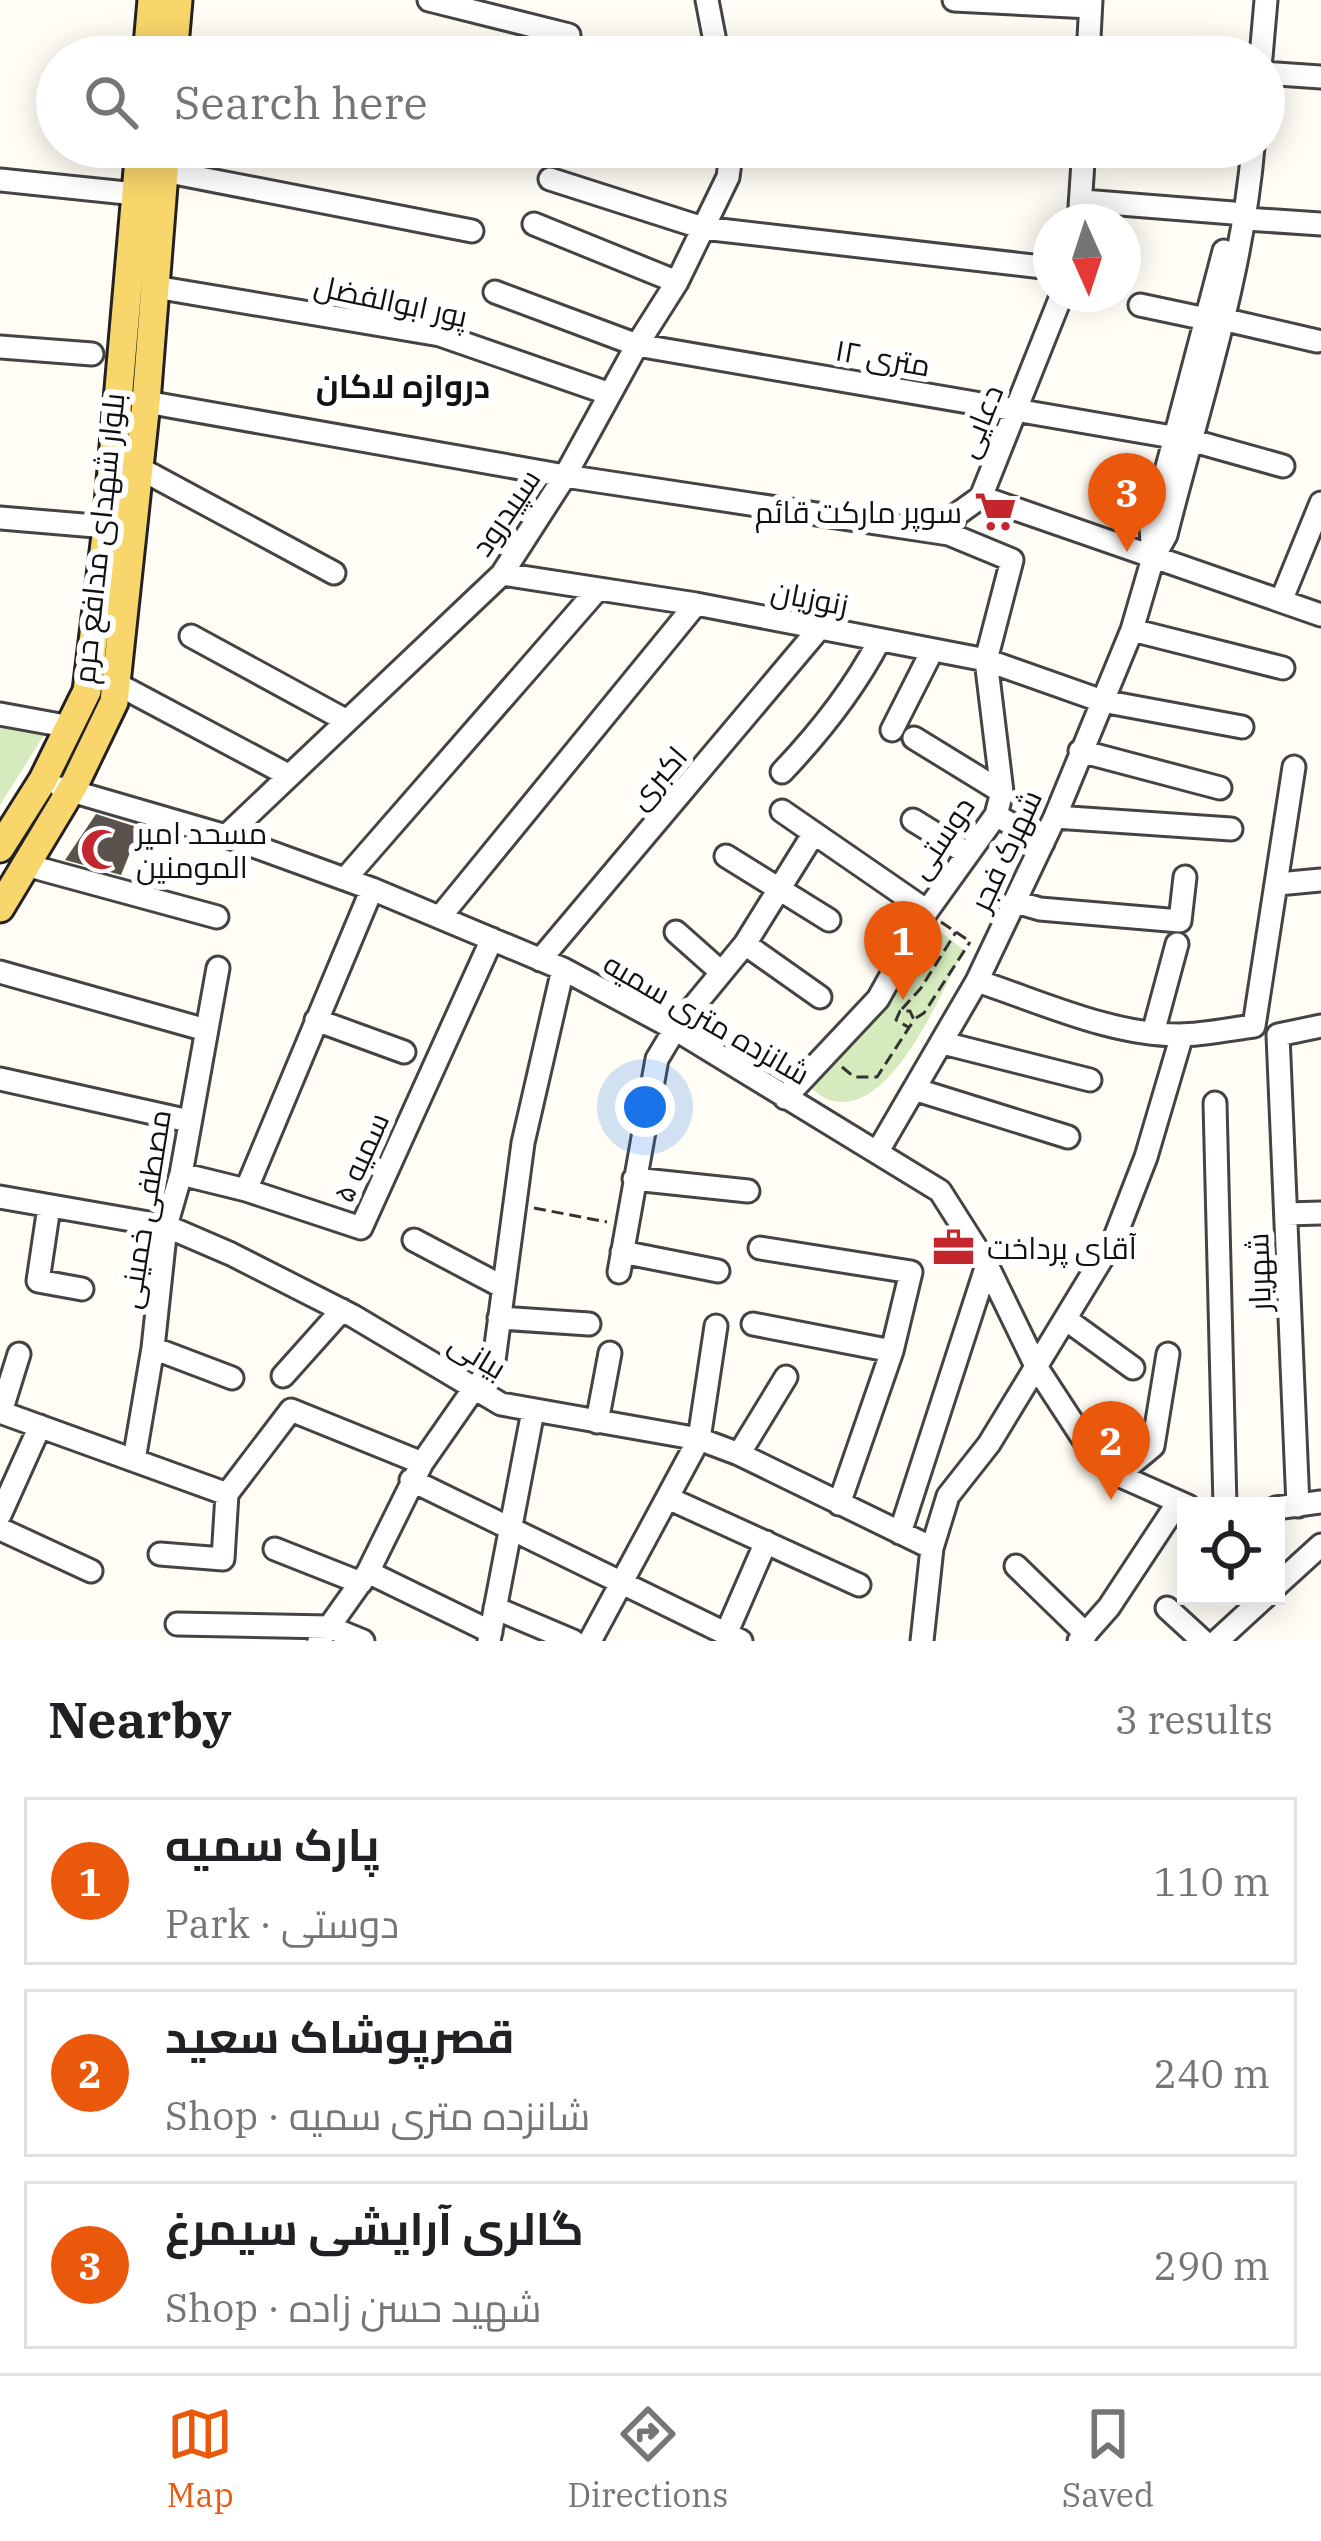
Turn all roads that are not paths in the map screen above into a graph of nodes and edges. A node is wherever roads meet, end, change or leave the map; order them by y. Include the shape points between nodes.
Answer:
1 (152, 0) edge
2 (178, 0) edge
3 (429, 0) edge
4 (706, 0) edge
5 (954, 0) edge
6 (1252, 0) edge
7 (1266, 0) edge
8 (1091, 3) edge
9 (569, 35) dead end
10 (149, 36) edge
11 (175, 36) edge
12 (714, 36) edge
13 (1089, 36) edge
14 (1249, 36) edge
15 (1263, 36) edge
16 (1285, 74) edge
17 (1321, 77) edge
18 (138, 168) edge
19 (164, 168) edge
20 (203, 168) edge
21 (730, 168) edge
22 (1083, 168) edge
23 (1239, 168) edge
24 (1249, 168) edge
25 (550, 178) dead end
26 (0, 181) edge
27 (136, 194) junction
28 (1081, 204) edge
29 (1141, 214) edge
30 (1239, 216) junction
31 (534, 224) dead end
32 (1321, 224) edge
33 (703, 228) junction
34 (472, 231) dead end
35 (1033, 266) edge
36 (677, 282) junction
37 (155, 287) junction
38 (495, 292) dead end
39 (1141, 304) edge
40 (1055, 312) edge
41 (1214, 319) junction
42 (1317, 341) dead end
43 (637, 345) junction
44 (0, 346) edge
45 (92, 354) dead end
46 (610, 394) junction
47 (146, 402) junction
48 (1017, 410) junction
49 (1182, 439) junction
50 (1283, 466) dead end
51 (139, 468) junction
52 (565, 476) junction
53 (981, 497) junction
54 (1321, 503) edge
55 (0, 518) edge
56 (107, 526) junction
57 (949, 534) junction
58 (1153, 558) junction
59 (334, 573) dead end
60 (502, 574) junction
61 (598, 589) junction
62 (1281, 601) junction
63 (696, 604) junction
64 (1321, 615) edge
65 (818, 630) junction
66 (1132, 630) junction
67 (191, 636) dead end
68 (879, 641) junction
69 (932, 651) junction
70 (986, 660) junction
71 (1283, 668) dead end
72 (117, 684) junction
73 (1102, 701) junction
74 (0, 714) edge
75 (347, 721) junction
76 (70, 727) junction
77 (1243, 727) dead end
78 (1080, 751) junction
79 (1294, 767) dead end
80 (782, 772) dead end
81 (288, 775) junction
82 (43, 780) junction
83 (82, 786) junction
84 (1220, 788) dead end
85 (1002, 792) junction
86 (782, 812) dead end
87 (996, 815) junction
88 (1055, 817) junction
89 (913, 820) dead end
90 (1232, 829) dead end
91 (814, 833) junction
92 (226, 836) junction
93 (1043, 843) junction
94 (0, 848) edge
95 (968, 854) junction
96 (726, 856) dead end
97 (26, 865) junction
98 (1186, 877) dead end
99 (345, 879) junction
100 (1321, 880) edge
101 (1278, 884) junction
102 (372, 890) junction
103 (778, 891) junction
104 (1016, 902) junction
105 (0, 908) edge
106 (927, 911) junction
107 (217, 917) dead end
108 (440, 917) junction
109 (829, 920) dead end
110 (676, 932) dead end
111 (492, 939) junction
112 (745, 944) junction
113 (1178, 944) dead end
114 (539, 960) junction
115 (218, 968) dead end
116 (563, 969) junction
117 (0, 972) edge
118 (721, 972) junction
119 (977, 981) junction
120 (820, 997) dead end
121 (316, 1020) junction
122 (1321, 1025) edge
123 (675, 1029) junction
124 (206, 1030) junction
125 (1153, 1033) junction
126 (1182, 1035) junction
127 (943, 1043) junction
128 (404, 1052) dead end
129 (0, 1079) edge
130 (1090, 1080) dead end
131 (916, 1090) junction
132 (784, 1098) junction
133 (1215, 1103) dead end
134 (189, 1121) junction
135 (1068, 1137) dead end
136 (878, 1151) junction
137 (181, 1174) junction
138 (634, 1179) junction
139 (246, 1190) junction
140 (748, 1191) dead end
141 (0, 1197) edge
142 (50, 1207) junction
143 (1321, 1213) edge
144 (1286, 1214) junction
145 (166, 1226) junction
146 (415, 1240) dead end
147 (760, 1248) dead end
148 (987, 1264) junction
149 (718, 1271) dead end
150 (503, 1287) junction
151 (82, 1289) dead end
152 (342, 1310) junction
153 (499, 1318) junction
154 (1067, 1320) junction
155 (589, 1324) dead end
156 (753, 1324) dead end
157 (716, 1326) dead end
158 (153, 1348) junction
159 (892, 1351) junction
160 (610, 1353) dead end
161 (19, 1354) dead end
162 (1168, 1354) dead end
163 (1036, 1368) junction
164 (1133, 1368) dead end
165 (283, 1376) dead end
166 (786, 1377) dead end
167 (232, 1378) dead end
168 (475, 1387) junction
169 (0, 1412) edge
170 (533, 1412) junction
171 (597, 1422) junction
172 (40, 1426) junction
173 (699, 1439) junction
174 (739, 1454) junction
175 (134, 1460) junction
176 (417, 1471) junction
177 (1118, 1474) junction
178 (227, 1494) junction
179 (1225, 1497) edge
180 (668, 1498) junction
181 (1177, 1503) edge
182 (839, 1504) junction
183 (1298, 1505) edge
184 (1177, 1512) edge
185 (0, 1515) edge
186 (511, 1527) junction
187 (0, 1529) edge
188 (900, 1534) junction
189 (766, 1542) junction
190 (932, 1548) junction
191 (275, 1549) dead end
192 (1319, 1550) edge
193 (160, 1554) dead end
194 (1016, 1566) dead end
195 (92, 1571) dead end
196 (365, 1578) junction
197 (1285, 1578) edge
198 (620, 1581) junction
199 (859, 1585) dead end
200 (1256, 1605) edge
201 (496, 1608) junction
202 (1167, 1609) dead end
203 (177, 1624) dead end
204 (324, 1634) edge
205 (490, 1636) edge
206 (734, 1637) edge
207 (1082, 1637) edge
208 (363, 1641) edge
209 (573, 1641) edge
210 (590, 1641) edge
211 (922, 1641) edge
212 (1203, 1641) edge
213 (1217, 1641) edge

1 - 10 main road
2 - 11 main road
3 - 9 street
4 - 12 street
5 - 8 street
6 - 14 street
7 - 15 street
8 - 13 street
16 - 17 street
18 - 27 main road, بلوار شهدای مدافع حرم
19 - 37 main road, بلوار شهدای مدافع حرم
20 - 34 street
21 - 33 street, سپیدرود
22 - 28 street
23 - 30 street, شهرک فجر
24 - 30 street, شهرک فجر
25 - 33 street
26 - 27 street
27 - 56 main road, بلوار شهدای مدافع حرم
29 - 30 street
30 - 32 street
30 - 41 street, شهرک فجر
31 - 36 street
33 - 35 street
33 - 36 street, سپیدرود
36 - 43 street, سپیدرود
37 - 46 street, پور ابوالفضل via 440,335
37 - 47 main road, بلوار شهدای مدافع حرم
38 - 43 street, ۱۲ متری
39 - 41 street
40 - 48 street, دعایی
41 - 42 street
41 - 49 street, شهرک فجر
43 - 46 street, سپیدرود
43 - 48 street, ۱۲ متری
44 - 45 street
46 - 52 street, سپیدرود
47 - 51 main road, بلوار شهدای مدافع حرم
47 - 52 street
48 - 49 street, ۱۲ متری
48 - 53 street, دعایی
49 - 50 street, ۱۲ متری
49 - 58 street, شهرک فجر via 1166,535
51 - 59 street
51 - 72 main road, بلوار شهدای مدافع حرم
52 - 57 street
52 - 60 street, سپیدرود
53 - 57 street, دعایی via 956,514
53 - 58 street
54 - 62 street
55 - 56 street
56 - 76 main road, بلوار شهدای مدافع حرم via 87,691
57 - 70 street, دوستی via 1012,560
58 - 62 street
58 - 66 street, شهرک فجر
60 - 61 street, زنوزیان
60 - 75 street, سپیدرود
61 - 63 street, زنوزیان
61 - 99 street
62 - 64 street
63 - 65 street, زنوزیان
63 - 108 street
65 - 68 street, زنوزیان
65 - 114 street, اکبری
66 - 71 street
66 - 73 street, شهرک فجر
67 - 75 street
68 - 69 street, زنوزیان
68 - 80 street via 821,731
69 - 70 street, زنوزیان
69 - 85 street via 903,734
70 - 73 street, زنوزیان
70 - 85 street, دوستی
72 - 81 street
72 - 83 main road, بلوار شهدای مدافع حرم
73 - 77 street, زنوزیان
73 - 78 street, شهرک فجر
74 - 76 street
75 - 81 street, سپیدرود
76 - 82 main road, بلوار شهدای مدافع حرم
78 - 84 street
78 - 88 street, شهرک فجر
79 - 101 street
81 - 92 street, سپیدرود
82 - 83 street, شانزده متری سمیه
82 - 94 main road, بلوار شهدای مدافع حرم
83 - 92 street, شانزده متری سمیه
83 - 97 main road, بلوار شهدای مدافع حرم
85 - 87 street, دوستی
86 - 91 street
87 - 93 street
87 - 95 street, دوستی
88 - 90 street
88 - 93 street, شهرک فجر
89 - 95 street
91 - 103 street
91 - 106 street
92 - 99 street, شانزده متری سمیه
93 - 104 street, شهرک فجر
95 - 106 street, دوستی
96 - 103 street
97 - 105 main road, بلوار شهدای مدافع حرم
97 - 107 street
98 - 104 street via 1180,921
99 - 102 street, شانزده متری سمیه
100 - 101 street
101 - 126 street via 1254,1026
102 - 108 street, شانزده متری سمیه
102 - 121 street
103 - 109 street
103 - 112 street
104 - 119 street, شهرک فجر
106 - 132 street, دوستی via 878,999
108 - 111 street, شانزده متری سمیه
110 - 118 street
111 - 114 street, شانزده متری سمیه
111 - 139 street, سمیه ۵ via 361,1228
112 - 118 street
112 - 120 street
113 - 125 street
114 - 116 street, شانزده متری سمیه
115 - 124 street, مصطفی خمینی
116 - 123 street, شانزده متری سمیه
116 - 150 street via 523,1143
117 - 124 street
118 - 123 street
119 - 125 street
119 - 127 street, شهرک فجر
121 - 128 street
121 - 139 street
122 - 144 street, شهریار via 1278,1035
123 - 132 street, شانزده متری سمیه
123 - 138 street via 657,1059
124 - 134 street, مصطفی خمینی
125 - 126 street
126 - 154 street via 1123,1217
127 - 130 street
127 - 131 street, شهرک فجر
129 - 134 street
131 - 135 street
131 - 136 street, شهرک فجر
132 - 136 street, شانزده متری سمیه
133 - 179 street
134 - 137 street, مصطفی خمینی
136 - 148 street, شانزده متری سمیه via 940,1191
137 - 139 street, سمیه ۵
137 - 145 street, مصطفی خمینی
138 - 140 street
138 - 149 street via 621,1262
141 - 142 street, بیانی
142 - 145 street, بیانی
142 - 151 street via 38,1281
143 - 144 street
144 - 183 street, شهریار
145 - 152 street, بیانی
145 - 158 street, مصطفی خمینی
146 - 150 street
147 - 159 street via 911,1272
148 - 163 street, شانزده متری سمیه
148 - 188 street
150 - 153 street
152 - 165 street
152 - 168 street, بیانی
153 - 155 street
153 - 168 street via 493,1368
154 - 163 street
154 - 164 street
156 - 159 street
157 - 173 street
158 - 167 street
158 - 175 street, مصطفی خمینی
159 - 182 street
160 - 171 street
161 - 169 street
162 - 177 street via 1153,1446
163 - 177 street, شانزده متری سمیه via 1084,1440
163 - 190 street via 948,1496
166 - 174 street
168 - 170 street, بیانی
168 - 176 street
169 - 172 street
170 - 171 street, بیانی
170 - 186 street
171 - 173 street, بیانی
172 - 175 street
172 - 185 street
173 - 174 street, بیانی
173 - 180 street
174 - 182 street, بیانی
175 - 178 street
176 - 178 street via 291,1411
176 - 186 street
176 - 196 street
177 - 181 street, شانزده متری سمیه
178 - 193 street via 223,1559
180 - 189 street
180 - 198 street
182 - 188 street, بیانی
184 - 207 street
186 - 198 street
186 - 201 street
187 - 195 street
188 - 190 street, بیانی
189 - 199 street
189 - 206 street
190 - 211 street
191 - 196 street
192 - 197 street
194 - 207 street
196 - 204 street
196 - 205 street
198 - 206 street
198 - 210 street
200 - 213 street
201 - 205 street
201 - 209 street
202 - 212 street
203 - 204 street
204 - 208 street

